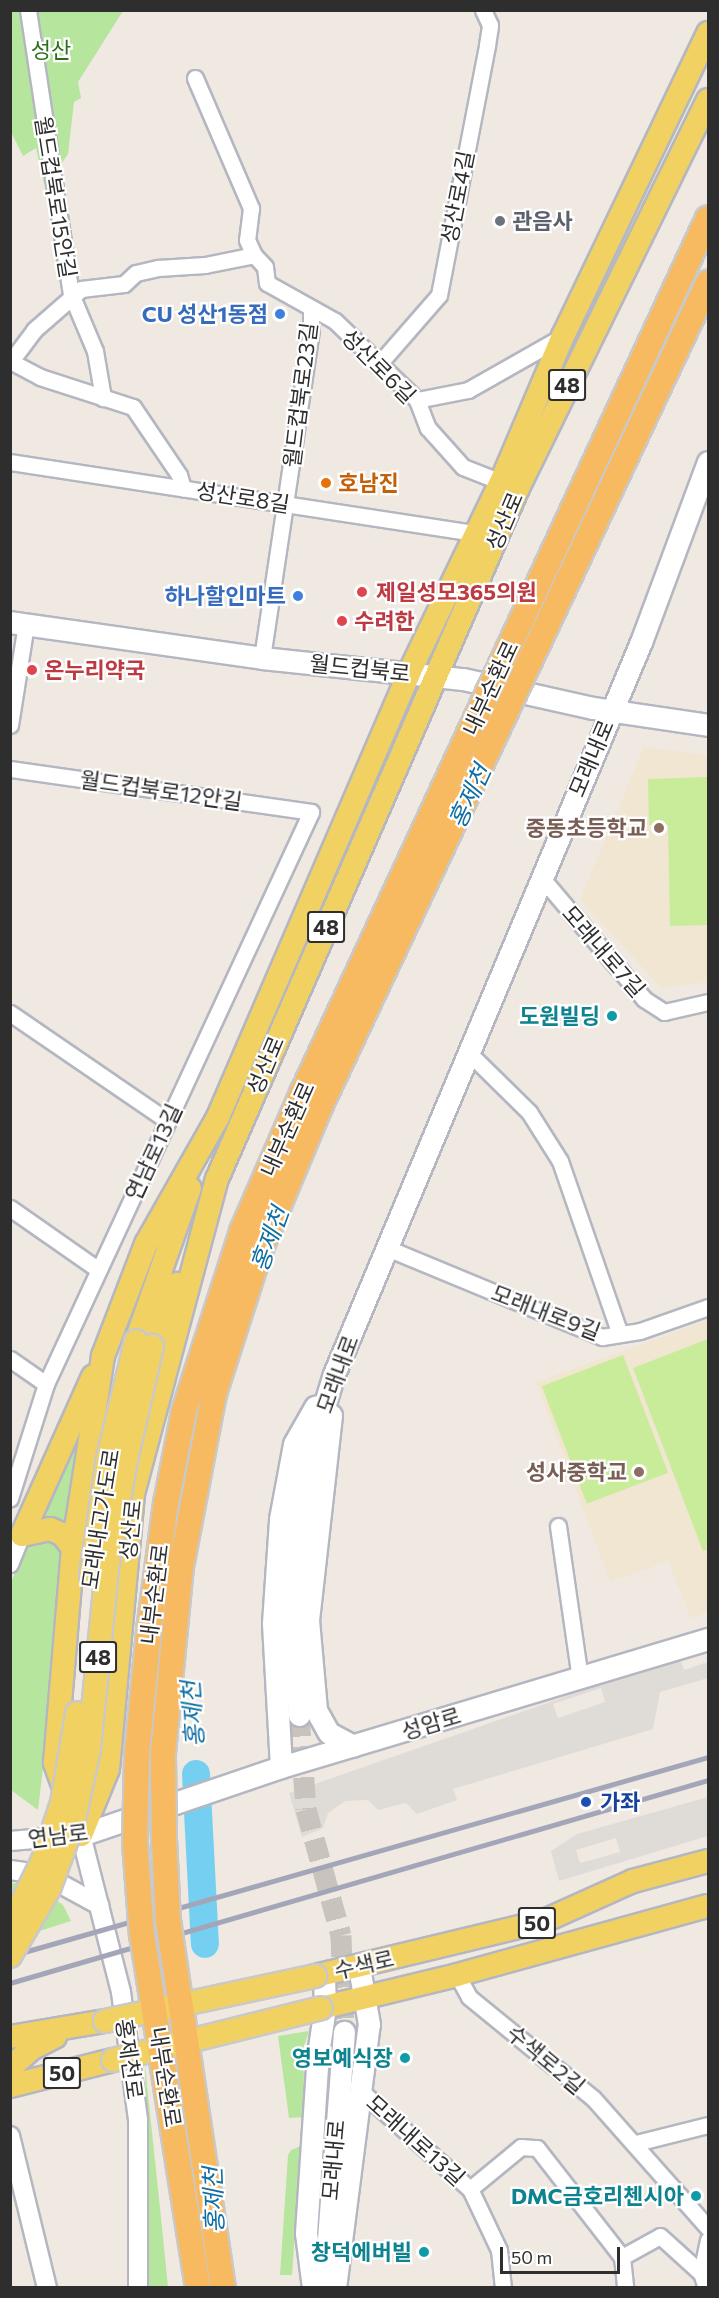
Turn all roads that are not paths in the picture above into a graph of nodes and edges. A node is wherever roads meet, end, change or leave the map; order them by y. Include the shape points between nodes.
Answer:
1 (28, 10) edge
2 (483, 10) edge
3 (708, 33) edge
4 (195, 78) dead end
5 (708, 100) edge
6 (708, 218) edge
7 (254, 255) junction
8 (708, 283) edge
9 (71, 294) junction
10 (310, 309) junction
11 (563, 336) junction
12 (11, 361) edge
13 (378, 365) junction
14 (103, 398) junction
15 (417, 400) junction
16 (10, 462) edge
17 (708, 462) edge
18 (501, 482) junction
19 (183, 488) junction
20 (286, 504) junction
21 (476, 532) junction
22 (18, 623) edge
23 (261, 658) junction
24 (409, 673) junction
25 (436, 675) junction
26 (602, 709) junction
27 (708, 724) edge
28 (10, 725) edge
29 (10, 768) edge
30 (311, 812) joint
31 (541, 877) junction
32 (708, 1002) edge
33 (10, 1013) edge
34 (468, 1052) junction
35 (218, 1117) junction
36 (168, 1121) junction
37 (217, 1179) junction
38 (10, 1208) edge
39 (387, 1248) junction
40 (99, 1270) junction
41 (708, 1307) edge
42 (620, 1334) junction
43 (144, 1344) junction
44 (103, 1356) junction
45 (10, 1359) edge
46 (334, 1374) junction
47 (46, 1384) junction
48 (10, 1498) edge
49 (558, 1526) dead end
50 (22, 1535) junction
51 (73, 1548) junction
52 (10, 1564) edge
53 (708, 1639) edge
54 (580, 1678) junction
55 (299, 1715) tunnel mouth
56 (112, 1744) junction
57 (353, 1746) junction
58 (55, 1763) junction
59 (272, 1770) junction
60 (81, 1835) junction
61 (10, 1841) edge
62 (708, 1861) edge
63 (10, 1870) edge
64 (99, 1905) junction
65 (708, 1906) edge
66 (10, 1927) edge
67 (10, 1956) edge
68 (360, 1967) junction
69 (319, 1975) junction
70 (457, 1975) junction
71 (365, 1999) junction
72 (323, 2007) junction
73 (70, 2030) junction
74 (344, 2032) tunnel mouth
75 (10, 2037) edge
76 (318, 2054) junction
77 (364, 2055) junction
78 (10, 2068) edge
79 (10, 2086) edge
80 (361, 2091) junction
81 (708, 2125) edge
82 (10, 2136) edge
83 (636, 2143) junction
84 (16, 2181) edge
85 (470, 2189) junction
86 (708, 2228) edge
87 (708, 2240) edge
88 (622, 2257) junction
89 (704, 2280) edge
90 (47, 2288) edge
91 (138, 2288) edge
92 (198, 2288) edge
93 (223, 2288) edge
94 (313, 2288) edge
95 (325, 2288) edge
96 (335, 2288) edge
97 (503, 2288) edge
98 (625, 2288) edge

1 - 9 street, 월드컵북로15안길
2 - 13 street, 성산로4길 via 489,25 487,45 439,295
3 - 11 main road, 성산로
4 - 7 street, 성산로6길 via 251,208 247,240
5 - 25 main road, 성산로 / 48 via 518,488
6 - 92 highway, 내부순환로, bridge via 303,1090 242,1231 184,1411 166,1503 149,1630 137,1753 135,1843 142,1936
7 - 9 street via 205,266 158,268 136,273 124,284 81,289
7 - 10 street, 성산로6길 via 265,267 267,283
8 - 93 highway, 내부순환로, bridge via 320,1107 261,1248 213,1394 181,1567 163,1753 168,1921
9 - 12 street, 월드컵북로15안길 via 34,330
9 - 14 street via 95,351
10 - 13 street, 성산로6길 via 335,321
10 - 20 street, 월드컵북로23길 via 311,330
11 - 15 street via 468,390
11 - 18 main road, 성산로
12 - 14 street via 40,377
13 - 15 street, 성산로6길
14 - 19 street via 133,407 180,475
15 - 18 street, 성산로6길 via 429,428 463,467
16 - 19 street, 성산로8길
17 - 26 main road, 모래내로 via 641,642
18 - 21 main road, 성산로
19 - 20 street, 성산로8길
20 - 21 street, 성산로8길
20 - 23 street, 월드컵북로23길
21 - 24 main road, 성산로
22 - 23 main road, 월드컵북로
22 - 28 street
23 - 24 main road, 월드컵북로
24 - 25 main road, 월드컵북로
24 - 35 main road, 성산로
25 - 26 main road, 월드컵북로, bridge
25 - 37 main road, 성산로 / 48
26 - 27 main road, 월드컵북로
26 - 31 main road, 모래내로
29 - 30 street, 월드컵북로12안길
30 - 36 street, 연남로13길
31 - 32 street, 모래내로7길 via 644,999 664,1012
31 - 34 main road, 모래내로
33 - 36 street
34 - 39 main road, 모래내로
34 - 42 street via 529,1112 560,1161
35 - 43 main road, 모래내고가도로
35 - 44 main road, 성산로 via 146,1244
36 - 40 street, 연남로13길
37 - 43 main road, 모래내고가도로 / 48
37 - 56 main road, 성산로 via 133,1494
38 - 40 street
39 - 42 street, 모래내로9길 via 602,1337
39 - 46 main road, 모래내로
40 - 47 street, 연남로13길
41 - 42 street, 모래내로9길
43 - 66 main road, 모래내고가도로 / 48, bridge via 106,1469 91,1569 75,1733 62,1803 43,1860
43 - 67 main road, 모래내고가도로 / 48, bridge via 107,1568 89,1749 73,1824 49,1889
44 - 50 main road via 58,1447
44 - 51 main road, 성산로
45 - 47 street
46 - 55 main road, 모래내로 via 311,1449 299,1522 291,1621
46 - 57 main road via 308,1620 316,1710 329,1733
46 - 59 main road via 294,1444 280,1519 273,1623
47 - 48 street, 연남로13길
49 - 54 street
50 - 51 main road via 50,1529 62,1534
50 - 52 street
51 - 58 main road, 성산로
53 - 54 main road, 성암로
54 - 57 main road, 성암로
56 - 58 main road via 90,1773 66,1772
56 - 60 main road, 성산로 via 108,1769
57 - 59 main road, 성암로
58 - 60 main road, 성산로
59 - 60 main road, 연남로, bridge
60 - 61 street, 연남로 via 30,1836
60 - 64 street, 홍제천로
62 - 68 main road, 수색로 / 50 via 633,1881 544,1921 470,1936
63 - 64 street via 44,1875
64 - 91 street, 홍제천로 via 121,1992 138,2120
65 - 70 main road, 수색로 / 50
68 - 69 main road, 수색로 / 50
68 - 71 main road
69 - 72 main road
69 - 73 main road, 수색로 / 50, bridge
70 - 71 main road, 수색로 / 50
70 - 83 street, 수색로2길 via 469,1997 593,2098
71 - 72 main road, 수색로 / 50
71 - 77 main road via 369,2024
72 - 76 main road
72 - 79 main road, 수색로 / 50, bridge
73 - 75 main road, 수색로 / 50
73 - 78 main road via 31,2049
74 - 95 main road, 모래내로
76 - 77 main road via 330,2040 345,2036 358,2042
76 - 94 main road via 306,2233
77 - 80 main road
80 - 85 street, 모래내로13길
80 - 96 main road
81 - 83 street
82 - 84 street
83 - 86 street, 수색로2길
84 - 90 street
85 - 88 street, 모래내로13길 via 521,2147 537,2148
85 - 97 street, 모래내로13길 via 499,2250
87 - 89 street
88 - 89 street via 660,2236
88 - 98 street

